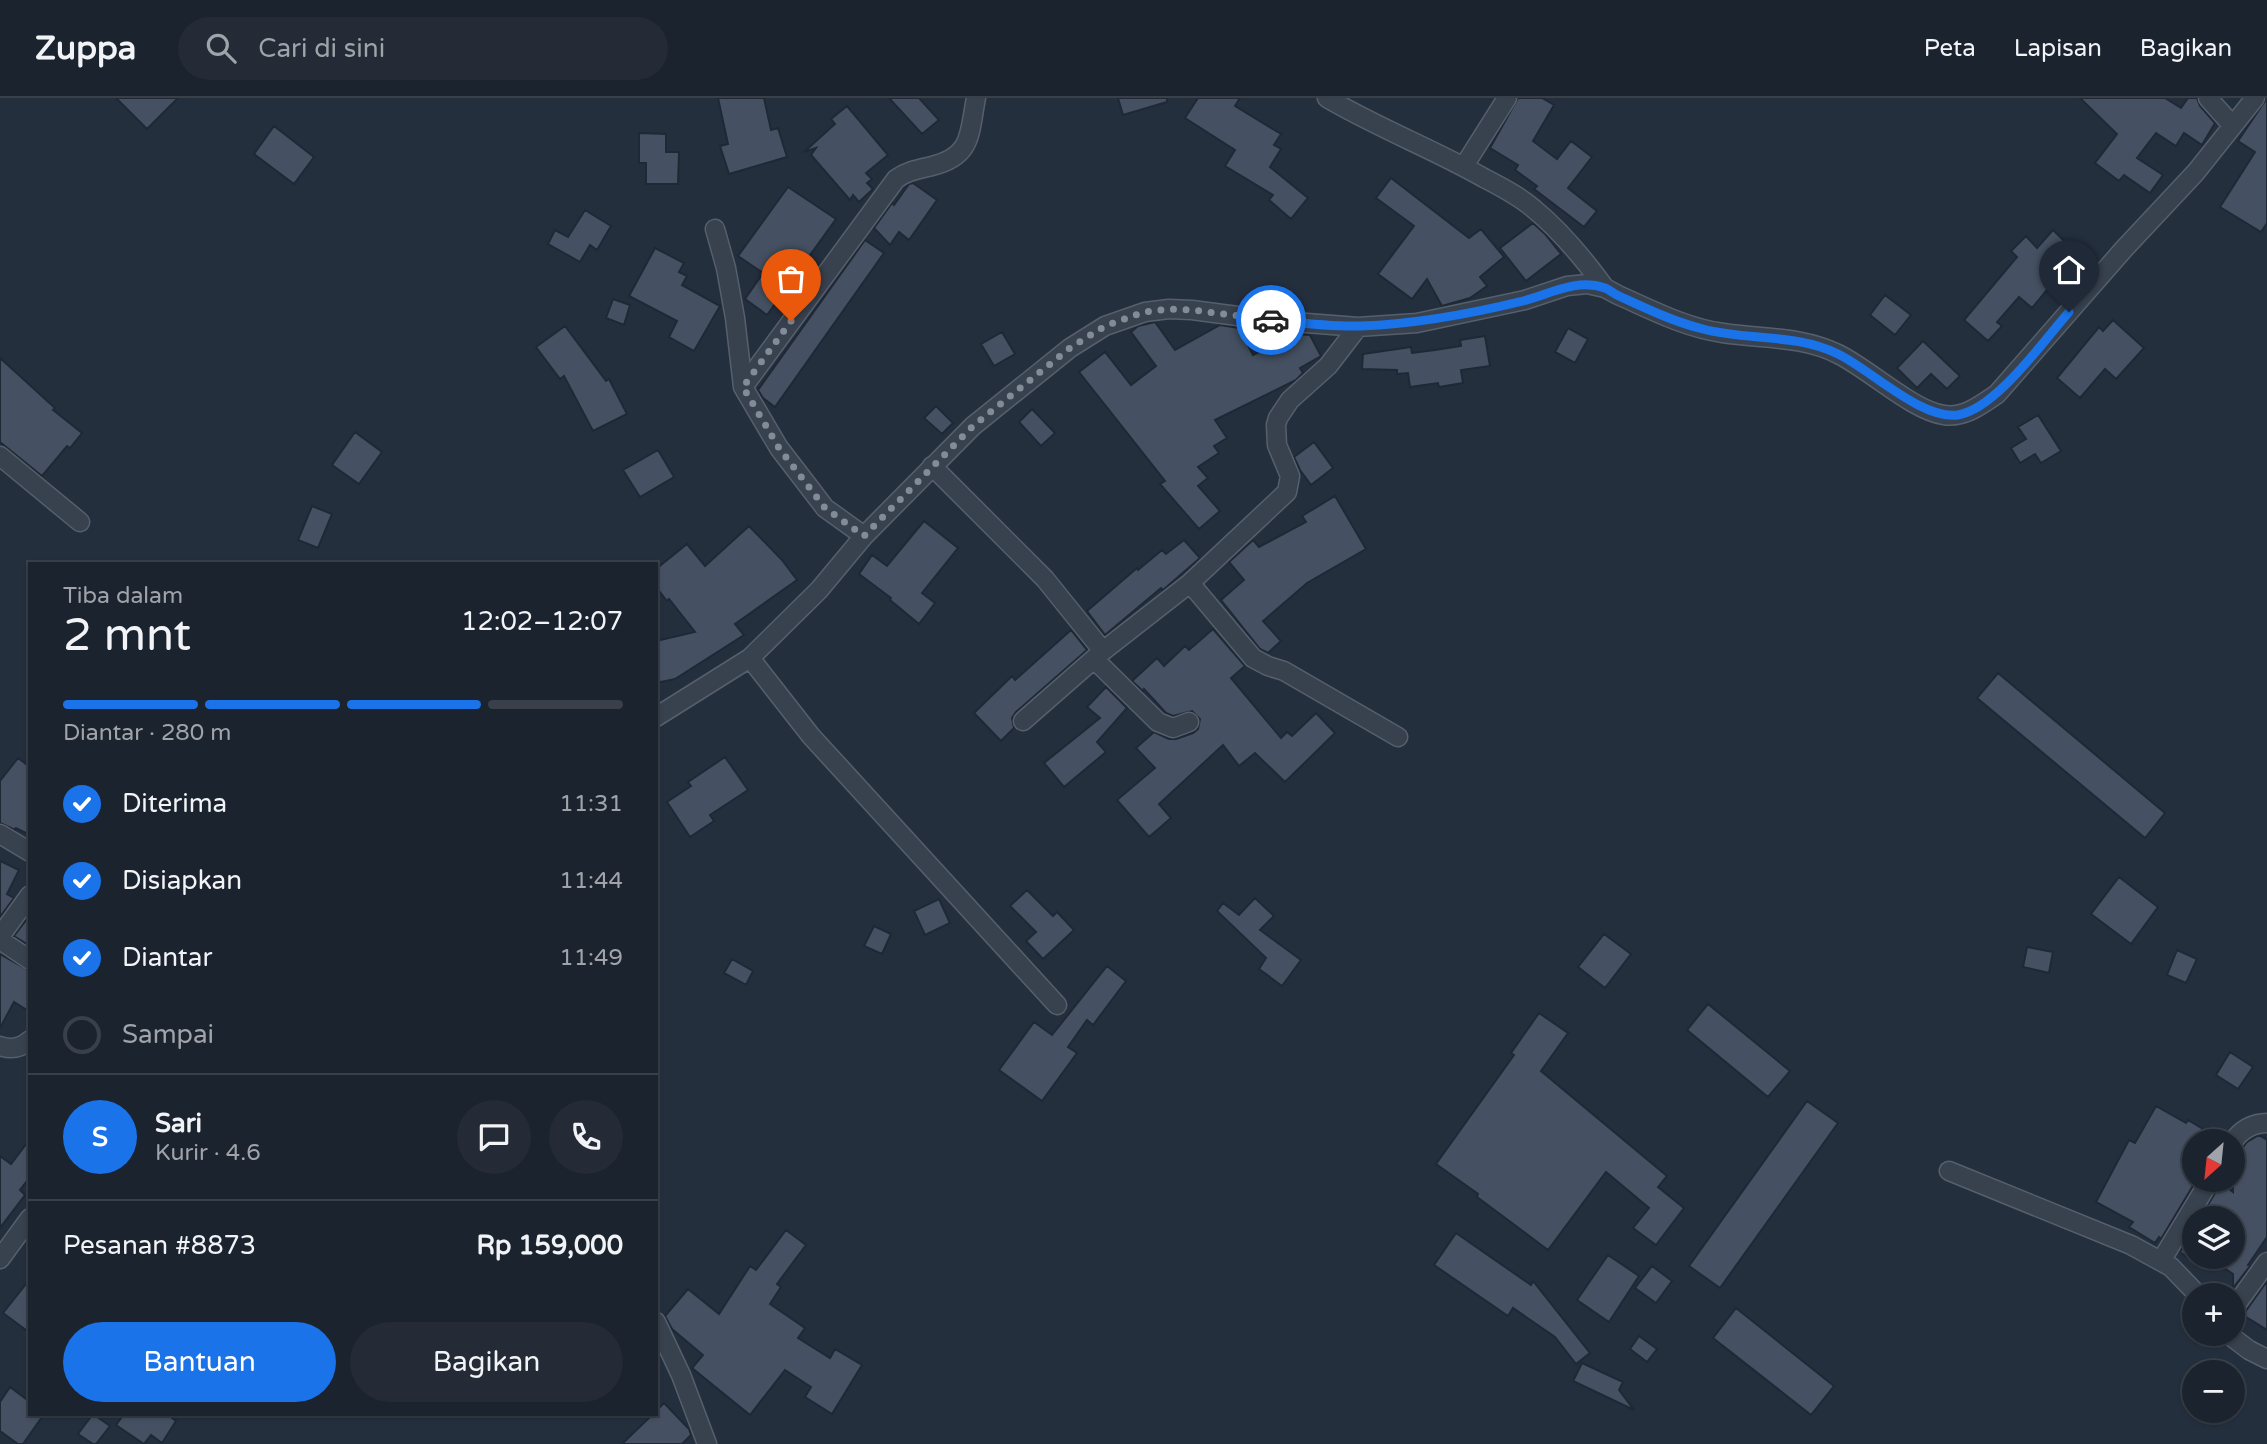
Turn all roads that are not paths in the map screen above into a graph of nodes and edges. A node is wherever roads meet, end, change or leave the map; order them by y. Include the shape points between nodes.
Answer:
1 (976, 98) edge
2 (1327, 98) edge
3 (1507, 98) edge
4 (2208, 98) edge
5 (2255, 98) edge
6 (2232, 125) junction
7 (1464, 166) junction
8 (715, 229) dead end
9 (1605, 288) junction
10 (1358, 327) junction
11 (743, 387) junction
12 (0, 456) edge
13 (932, 466) junction
14 (80, 522) dead end
15 (864, 536) junction
16 (1190, 583) junction
17 (1098, 655) junction
18 (750, 658) junction
19 (658, 716) edge
20 (1023, 722) dead end
21 (1189, 722) dead end
22 (1398, 737) dead end
23 (0, 834) edge
24 (28, 851) edge
25 (28, 898) edge
26 (28, 959) edge
27 (1057, 1005) dead end
28 (28, 1041) edge
29 (0, 1046) edge
30 (2267, 1123) edge
31 (2245, 1129) edge
32 (1949, 1171) dead end
33 (2203, 1192) edge
34 (28, 1220) edge
35 (0, 1259) edge
36 (2161, 1261) junction
37 (2267, 1262) edge
38 (2187, 1283) edge
39 (2245, 1293) edge
40 (658, 1326) edge
41 (2244, 1346) edge
42 (2267, 1359) edge
43 (707, 1444) edge

1 - 11 street via 960,154 895,179
2 - 7 street
3 - 7 street
4 - 6 street
5 - 6 street
6 - 9 street via 2196,172 1997,394 1960,415 1929,410 1838,354 1811,343 1701,329
7 - 9 street via 1534,209 1584,259
8 - 11 street via 733,306
9 - 10 street via 1567,286 1525,300 1417,323
10 - 13 street via 1192,310 1144,312 1105,326 1070,348 973,426
10 - 16 street via 1278,418 1277,445 1290,477 1287,492
11 - 15 street via 779,448 825,508
12 - 14 street
13 - 15 street
13 - 17 street via 1045,579
15 - 18 street via 819,590
16 - 17 street
16 - 22 street via 1253,658
17 - 20 street
17 - 21 street via 1158,722 1173,728
18 - 19 street
18 - 27 street via 811,736
23 - 24 street
25 - 26 street via 1,935 3,942
28 - 29 street via 18,1048
30 - 31 street
32 - 36 street
33 - 36 street
34 - 35 street
36 - 38 street
37 - 39 street
40 - 43 street
41 - 42 street

